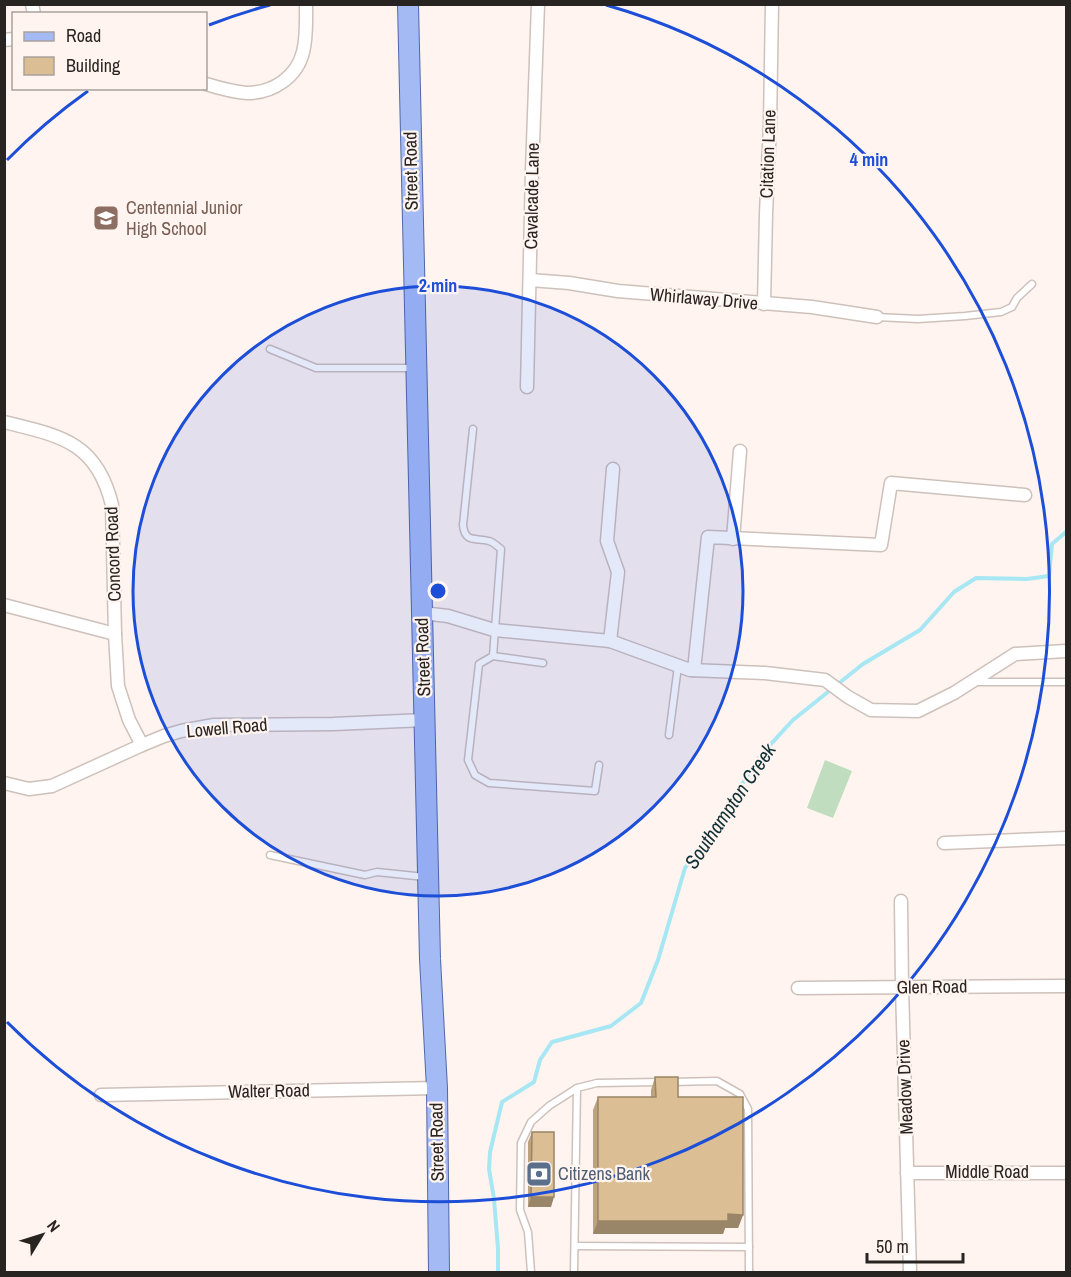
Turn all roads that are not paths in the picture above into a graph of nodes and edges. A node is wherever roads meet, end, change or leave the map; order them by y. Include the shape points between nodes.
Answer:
1 (306, 4) edge
2 (408, 4) edge
3 (538, 4) edge
4 (772, 4) edge
5 (207, 84) edge
6 (530, 280) junction
7 (1032, 284) dead end
8 (764, 304) junction
9 (877, 317) joint
10 (270, 350) dead end
11 (416, 368) junction
12 (527, 387) dead end
13 (4, 422) edge
14 (473, 429) dead end
15 (740, 451) dead end
16 (613, 469) dead end
17 (1025, 495) dead end
18 (733, 539) junction
19 (4, 605) edge
20 (422, 613) junction
21 (494, 630) junction
22 (115, 634) junction
23 (610, 641) junction
24 (1066, 651) edge
25 (493, 656) junction
26 (543, 663) dead end
27 (678, 665) junction
28 (694, 670) junction
29 (971, 682) junction
30 (1066, 682) edge
31 (425, 720) junction
32 (669, 735) dead end
33 (142, 745) junction
34 (599, 765) dead end
35 (4, 783) edge
36 (1066, 838) edge
37 (944, 843) dead end
38 (270, 855) dead end
39 (429, 877) junction
40 (901, 901) dead end
41 (1066, 986) edge
42 (798, 987) dead end
43 (902, 987) junction
44 (436, 1088) junction
45 (577, 1088) junction
46 (101, 1095) dead end
47 (907, 1173) junction
48 (1066, 1173) edge
49 (575, 1246) junction
50 (749, 1247) junction
51 (439, 1272) edge
52 (531, 1272) edge
53 (574, 1272) edge
54 (749, 1272) edge
55 (910, 1272) edge

1 - 5 street via 304,51 282,83 273,89 248,93
2 - 11 main road, Street Road
3 - 6 street, Cavalcade Lane
4 - 8 street, Citation Lane
6 - 8 street, Whirlaway Drive
6 - 12 street, Cavalcade Lane
7 - 9 lane via 1012,307 1001,312 918,319
8 - 9 street, Whirlaway Drive
10 - 11 lane via 316,368
11 - 20 main road, Street Road
13 - 22 street, Concord Road via 71,443 102,474 112,506
14 - 21 lane via 463,525 470,539 490,541 501,549
15 - 18 street
16 - 23 street via 607,541 618,572
17 - 18 street via 891,483 881,544
18 - 28 street via 708,537
19 - 22 street
20 - 21 street via 448,616
20 - 31 main road, Street Road
21 - 23 street
21 - 25 lane
22 - 33 street, Concord Road via 118,686
23 - 27 street
24 - 29 street via 1015,654
25 - 26 lane
25 - 34 lane via 479,664 468,760 475,775 489,783 595,791
27 - 28 street
27 - 32 lane
28 - 29 street via 825,680 871,710 918,711
29 - 30 lane
31 - 33 street, Lowell Road via 214,725 181,731
31 - 39 main road, Street Road
33 - 35 street, Lowell Road via 52,786 28,789
36 - 37 street
38 - 39 lane via 365,875 377,872
39 - 44 main road, Street Road
40 - 43 street, Meadow Drive
41 - 43 street, Glen Road
42 - 43 street, Glen Road
43 - 47 street, Meadow Drive
44 - 46 street, Walter Road
44 - 51 main road, Street Road
45 - 49 lane
45 - 50 lane via 597,1083 717,1081 740,1094 748,1109
45 - 52 lane via 531,1122 520,1143 520,1210 528,1232
47 - 48 street, Middle Road
47 - 55 street, Meadow Drive
49 - 50 lane
49 - 53 lane
50 - 54 lane

